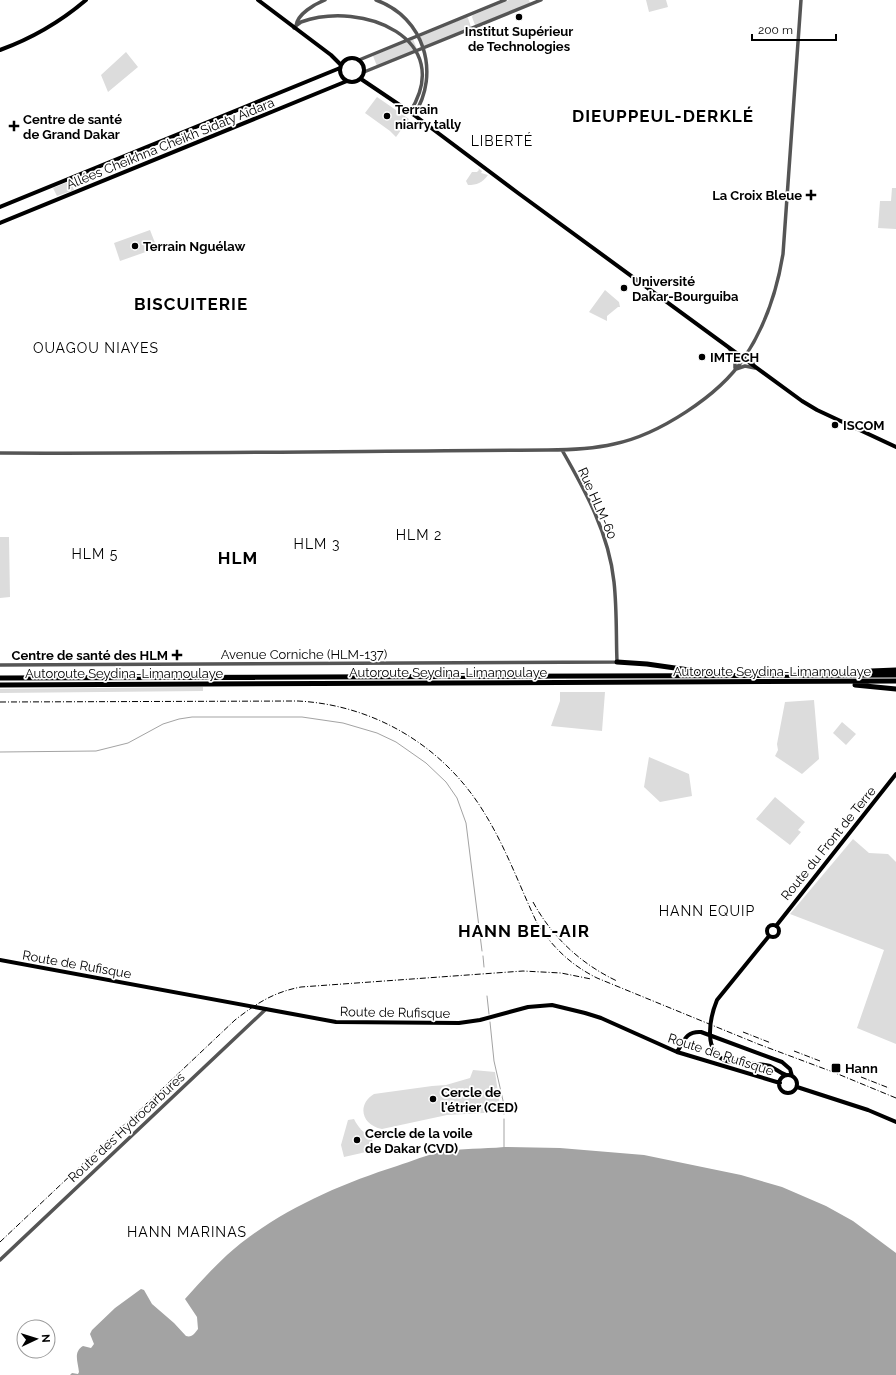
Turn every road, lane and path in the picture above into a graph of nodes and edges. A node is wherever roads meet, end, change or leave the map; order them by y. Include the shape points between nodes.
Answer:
1 (86, 0) edge
2 (258, 0) edge
3 (325, 0) edge
4 (376, 0) edge
5 (505, 0) edge
6 (542, 0) edge
7 (801, 0) edge
8 (370, 3) dead end
9 (311, 13) dead end
10 (295, 27) junction
11 (418, 35) junction
12 (414, 37) junction
13 (421, 49) junction
14 (0, 50) edge
15 (331, 55) junction
16 (359, 60) junction
17 (344, 61) junction
18 (340, 66) junction
19 (363, 75) junction
20 (347, 81) junction
21 (410, 112) junction
22 (414, 115) junction
23 (0, 207) edge
24 (0, 223) edge
25 (728, 347) junction
26 (748, 352) junction
27 (744, 359) junction
28 (755, 368) junction
29 (734, 370) junction
30 (896, 447) edge
31 (562, 450) junction
32 (0, 454) edge
33 (617, 662) junction
34 (0, 665) edge
35 (896, 670) edge
36 (896, 674) edge
37 (834, 675) junction
38 (714, 676) junction
39 (0, 678) edge
40 (896, 681) edge
41 (833, 682) junction
42 (0, 685) edge
43 (896, 689) edge
44 (896, 775) edge
45 (776, 926) junction
46 (769, 936) junction
47 (0, 960) edge
48 (266, 1009) junction
49 (677, 1052) junction
50 (780, 1073) junction
51 (786, 1075) junction
52 (792, 1076) junction
53 (780, 1081) junction
54 (797, 1087) junction
55 (896, 1122) edge
56 (0, 1260) edge

1 - 14 main road via 33,37
2 - 10 main road
3 - 10 street via 303,14
4 - 11 street via 398,11
5 - 11 street
6 - 13 street
7 - 26 street via 780,272 768,314
8 - 12 street via 388,10
9 - 10 street
10 - 15 main road
11 - 12 street
11 - 13 street
12 - 13 street
12 - 16 street
13 - 19 street
13 - 21 street via 421,83
13 - 22 street via 427,66 426,84 423,98
15 - 17 main road
15 - 18 main road
16 - 17 main road via 351,58
16 - 19 main road via 363,65
17 - 18 main road
18 - 20 main road via 340,74
18 - 23 main road, Allées Cheikhna Cheikh Sidaty Aîdara
19 - 20 main road via 356,82
19 - 21 main road via 371,85
20 - 24 main road, Allées Cheikhna Cheikh Sidaty Aîdara
21 - 22 main road
22 - 25 main road
25 - 27 main road
25 - 29 street via 735,357
26 - 27 street
26 - 28 street
27 - 28 main road
27 - 29 street
28 - 29 street via 745,366
28 - 30 main road via 811,406
29 - 31 street via 701,401 678,418 649,433 615,444
31 - 32 street
31 - 33 street, Rue HLM-60 via 590,502 609,552 616,597
33 - 34 street, Avenue Corniche (HLM-137)
33 - 38 highway via 703,672
35 - 37 highway
36 - 37 highway, Autoroute Seydina-Limamoulaye
37 - 38 highway, Autoroute Seydina-Limamoulaye
38 - 39 highway, Autoroute Seydina-Limamoulaye
40 - 41 highway, Autoroute Seydina-Limamoulaye
41 - 42 highway, Autoroute Seydina-Limamoulaye
41 - 43 highway
44 - 45 main road, Route du Front de Terre
45 - 46 main road, Route du Front de Terre via 773,924 768,927
45 - 46 main road, Route du Front de Terre via 778,934 774,937
46 - 50 main road, Route du Front de Terre via 721,993 713,1011 710,1038 714,1051 726,1060 769,1066
47 - 48 main road, Route de Rufisque
48 - 49 main road, Route de Rufisque via 336,1022 459,1023 528,1007 552,1005 601,1018
48 - 56 street, Route des Hydrocarbures
49 - 52 main road via 687,1036 701,1032 782,1062 790,1069
49 - 53 main road, Route de Rufisque
50 - 51 main road, Route du Front de Terre
50 - 53 main road
51 - 52 main road, Route de Rufisque
51 - 53 main road, Route de Rufisque
52 - 54 main road, Route de Rufisque via 796,1079
53 - 54 main road, Route de Rufisque via 783,1091 788,1093
54 - 55 main road, Route de Rufisque

